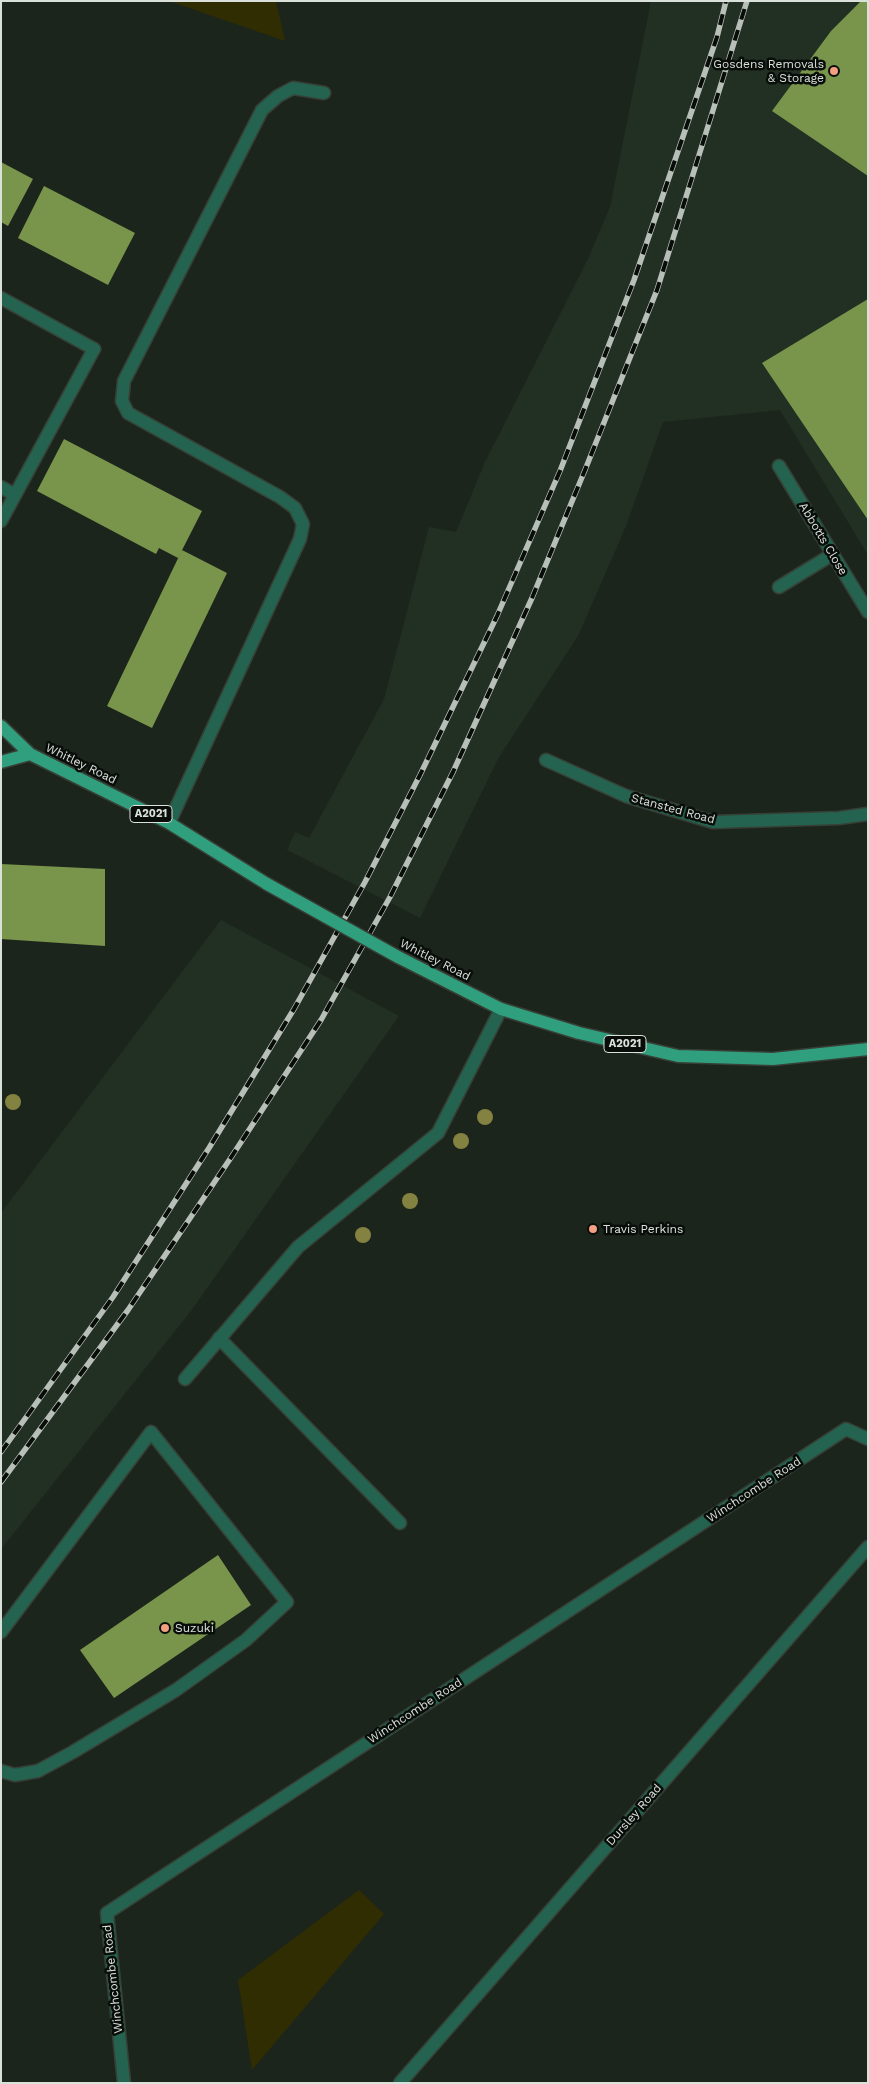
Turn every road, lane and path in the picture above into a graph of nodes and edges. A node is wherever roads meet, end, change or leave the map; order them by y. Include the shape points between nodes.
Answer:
1 (324, 93) dead end
2 (1, 298) edge
3 (779, 466) dead end
4 (1, 487) edge
5 (15, 495) junction
6 (1, 520) edge
7 (832, 554) junction
8 (779, 587) dead end
9 (868, 612) edge
10 (1, 726) edge
11 (30, 754) junction
12 (546, 760) dead end
13 (1, 762) edge
14 (868, 807) edge
15 (868, 814) edge
16 (839, 818) junction
17 (169, 823) junction
18 (501, 1009) junction
19 (868, 1049) edge
20 (219, 1338) junction
21 (185, 1379) dead end
22 (868, 1439) edge
23 (400, 1524) dead end
24 (868, 1546) edge
25 (1, 1632) edge
26 (1, 1770) edge
27 (124, 2083) edge
28 (400, 2083) edge

1 - 17 street via 293,88 262,110 124,381 122,401 128,413 280,497 295,508 303,524 300,539
2 - 5 street via 94,349
3 - 7 street, Abbotts Close
4 - 5 street
5 - 6 street
7 - 8 street
7 - 9 street, Abbotts Close
10 - 11 main road, A2021
11 - 13 main road
11 - 17 main road, Whitley Road / A2021
12 - 16 street, Stansted Road via 626,796 713,822
14 - 16 street
15 - 16 street, Stansted Road
17 - 18 main road, Whitley Road / A2021, bridge via 267,884 398,957
18 - 19 main road, Whitley Road / A2021 via 678,1056 773,1059
18 - 20 street via 438,1133 298,1247
20 - 21 street
20 - 23 street
22 - 27 street, Winchcombe Road via 846,1430 107,1913
24 - 28 street, Dursley Road
25 - 26 street via 151,1432 287,1602 246,1640 184,1684 73,1752 38,1771 15,1775

